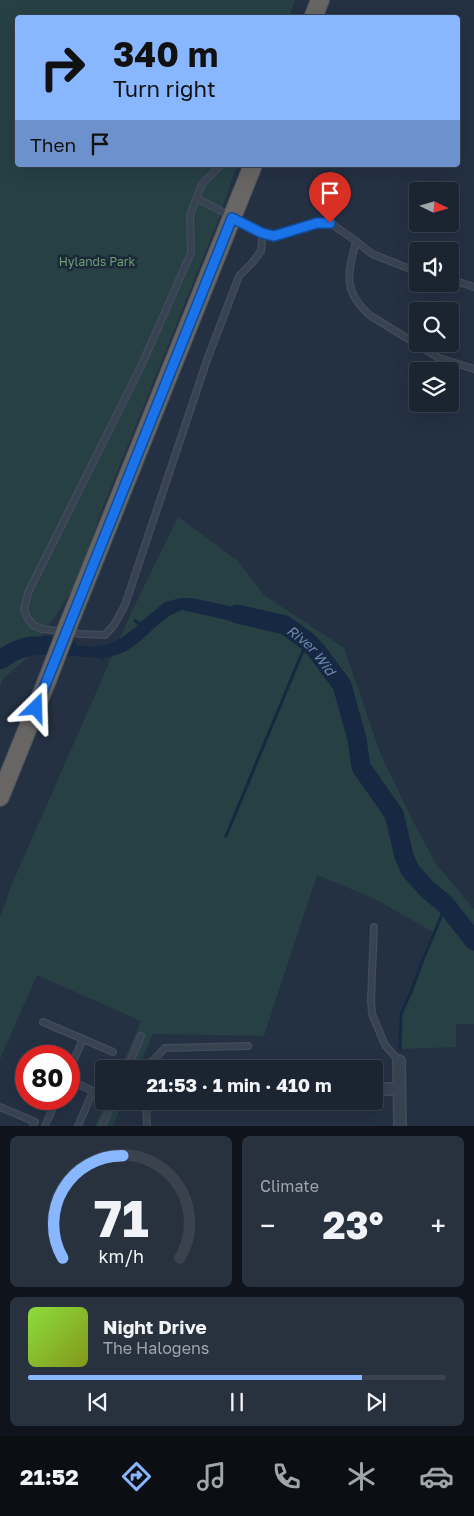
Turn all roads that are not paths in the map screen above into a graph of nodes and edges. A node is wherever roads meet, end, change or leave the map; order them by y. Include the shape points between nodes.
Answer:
1 (320, 0) edge
2 (314, 15) edge
3 (219, 167) edge
4 (252, 167) edge
5 (198, 199) junction
6 (232, 218) junction
7 (262, 233) junction
8 (356, 241) junction
9 (409, 268) edge
10 (459, 282) edge
11 (474, 287) edge
12 (474, 369) edge
13 (0, 796) edge
14 (374, 927) dead end
15 (43, 1022) dead end
16 (141, 1036) dead end
17 (83, 1039) junction
18 (80, 1046) edge
19 (248, 1046) dead end
20 (113, 1052) dead end
21 (131, 1060) edge
22 (153, 1060) edge
23 (399, 1061) joint
24 (80, 1085) edge
25 (386, 1089) dead end
26 (400, 1089) junction
27 (0, 1107) edge
28 (52, 1110) edge
29 (109, 1110) edge
30 (146, 1110) edge
31 (33, 1126) edge
32 (45, 1126) edge
33 (78, 1126) edge
34 (102, 1126) edge
35 (147, 1126) edge
36 (400, 1126) edge

1 - 2 highway
3 - 5 lane via 202,184
4 - 6 highway
5 - 6 lane
5 - 7 lane via 190,215 191,253 142,364 28,593 24,609 33,625 42,629 105,635 114,625 125,606 210,350 239,276 261,250
6 - 7 lane
6 - 13 highway, bridge
7 - 8 lane via 274,236 317,223 330,223
8 - 9 lane via 372,254
8 - 12 lane via 348,284 361,308 439,358
10 - 11 lane
14 - 23 lane via 372,1014 385,1045
15 - 17 lane
16 - 21 lane
17 - 18 lane
17 - 20 lane
19 - 22 lane via 165,1048
23 - 26 street
24 - 33 lane via 93,1091
25 - 26 street
26 - 36 street
27 - 31 lane via 34,1122
28 - 32 lane
29 - 34 lane
30 - 35 lane

